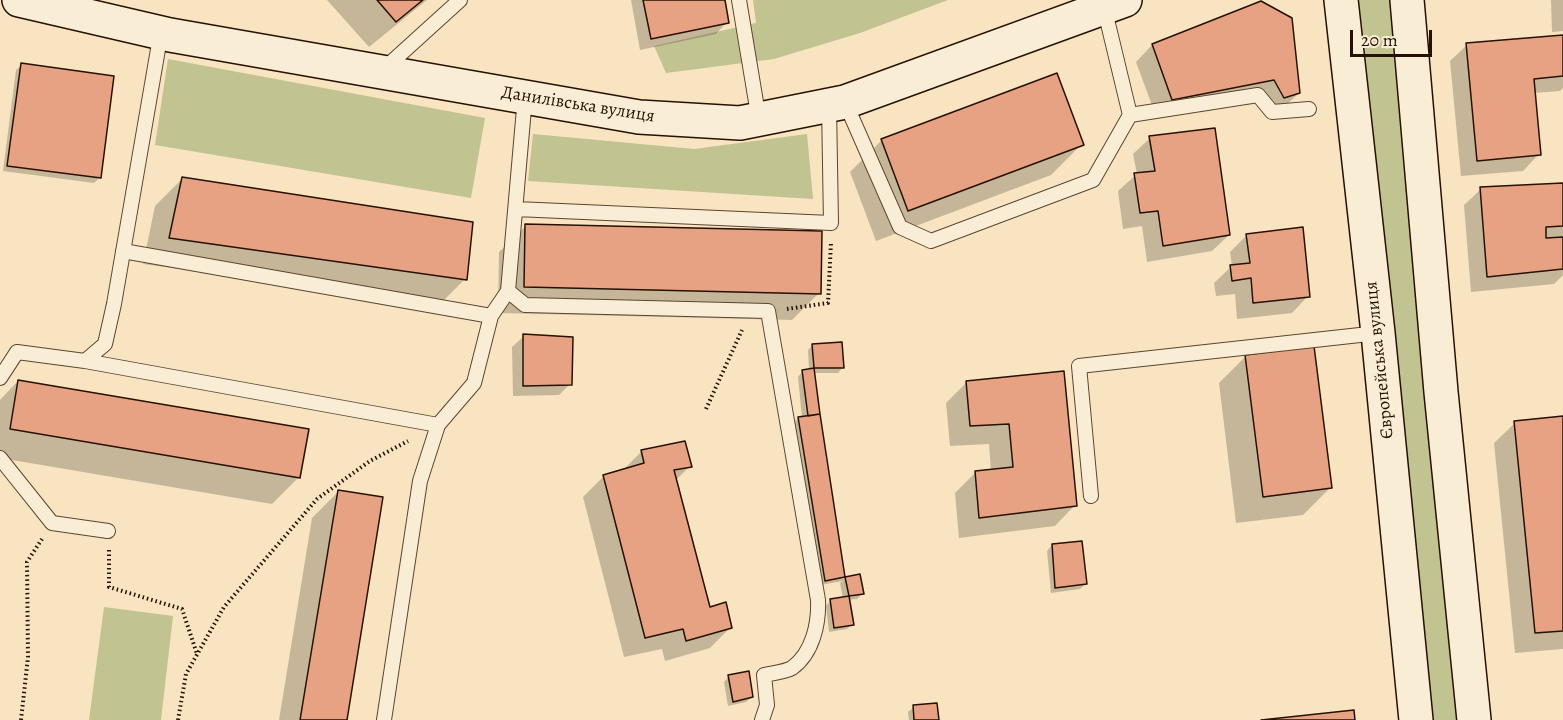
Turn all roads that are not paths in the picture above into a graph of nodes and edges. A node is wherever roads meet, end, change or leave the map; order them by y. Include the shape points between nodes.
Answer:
1 (20, 0) edge
2 (460, 0) edge
3 (739, 0) edge
4 (1341, 0) edge
5 (1407, 0) edge
6 (1114, 4) edge
7 (161, 32) junction
8 (382, 71) junction
9 (525, 97) junction
10 (837, 104) junction
11 (1309, 109) dead end
12 (1130, 115) junction
13 (759, 120) junction
14 (516, 209) junction
15 (123, 251) junction
16 (508, 291) junction
17 (491, 316) junction
18 (1378, 333) junction
19 (85, 361) junction
20 (0, 378) edge
21 (438, 425) junction
22 (0, 458) edge
23 (1091, 496) dead end
24 (108, 531) road end
25 (384, 720) edge
26 (762, 720) edge
27 (1416, 720) edge
28 (1474, 720) edge

1 - 7 street, Данилівська вулиця
2 - 8 lane
3 - 13 lane
4 - 18 street, Європейська вулиця
5 - 28 street
6 - 10 street, Данилівська вулиця
6 - 12 lane
7 - 8 street, Данилівська вулиця
7 - 15 lane
8 - 9 street, Данилівська вулиця
9 - 13 street, Данилівська вулиця via 639,117 740,123
9 - 14 lane
10 - 12 lane via 900,227 931,241 1092,180
10 - 13 street, Данилівська вулиця
10 - 14 lane via 831,223
11 - 12 lane via 1272,112 1258,95
14 - 16 lane
15 - 17 lane
15 - 19 lane via 105,344
16 - 17 lane
16 - 26 lane via 525,305 768,311 818,618 807,651 791,669 764,675 767,705
17 - 21 lane via 474,383
18 - 23 lane via 1079,366
18 - 27 street, Європейська вулиця
19 - 20 lane via 17,352
19 - 21 lane
21 - 25 lane via 420,481
22 - 24 lane via 52,523

